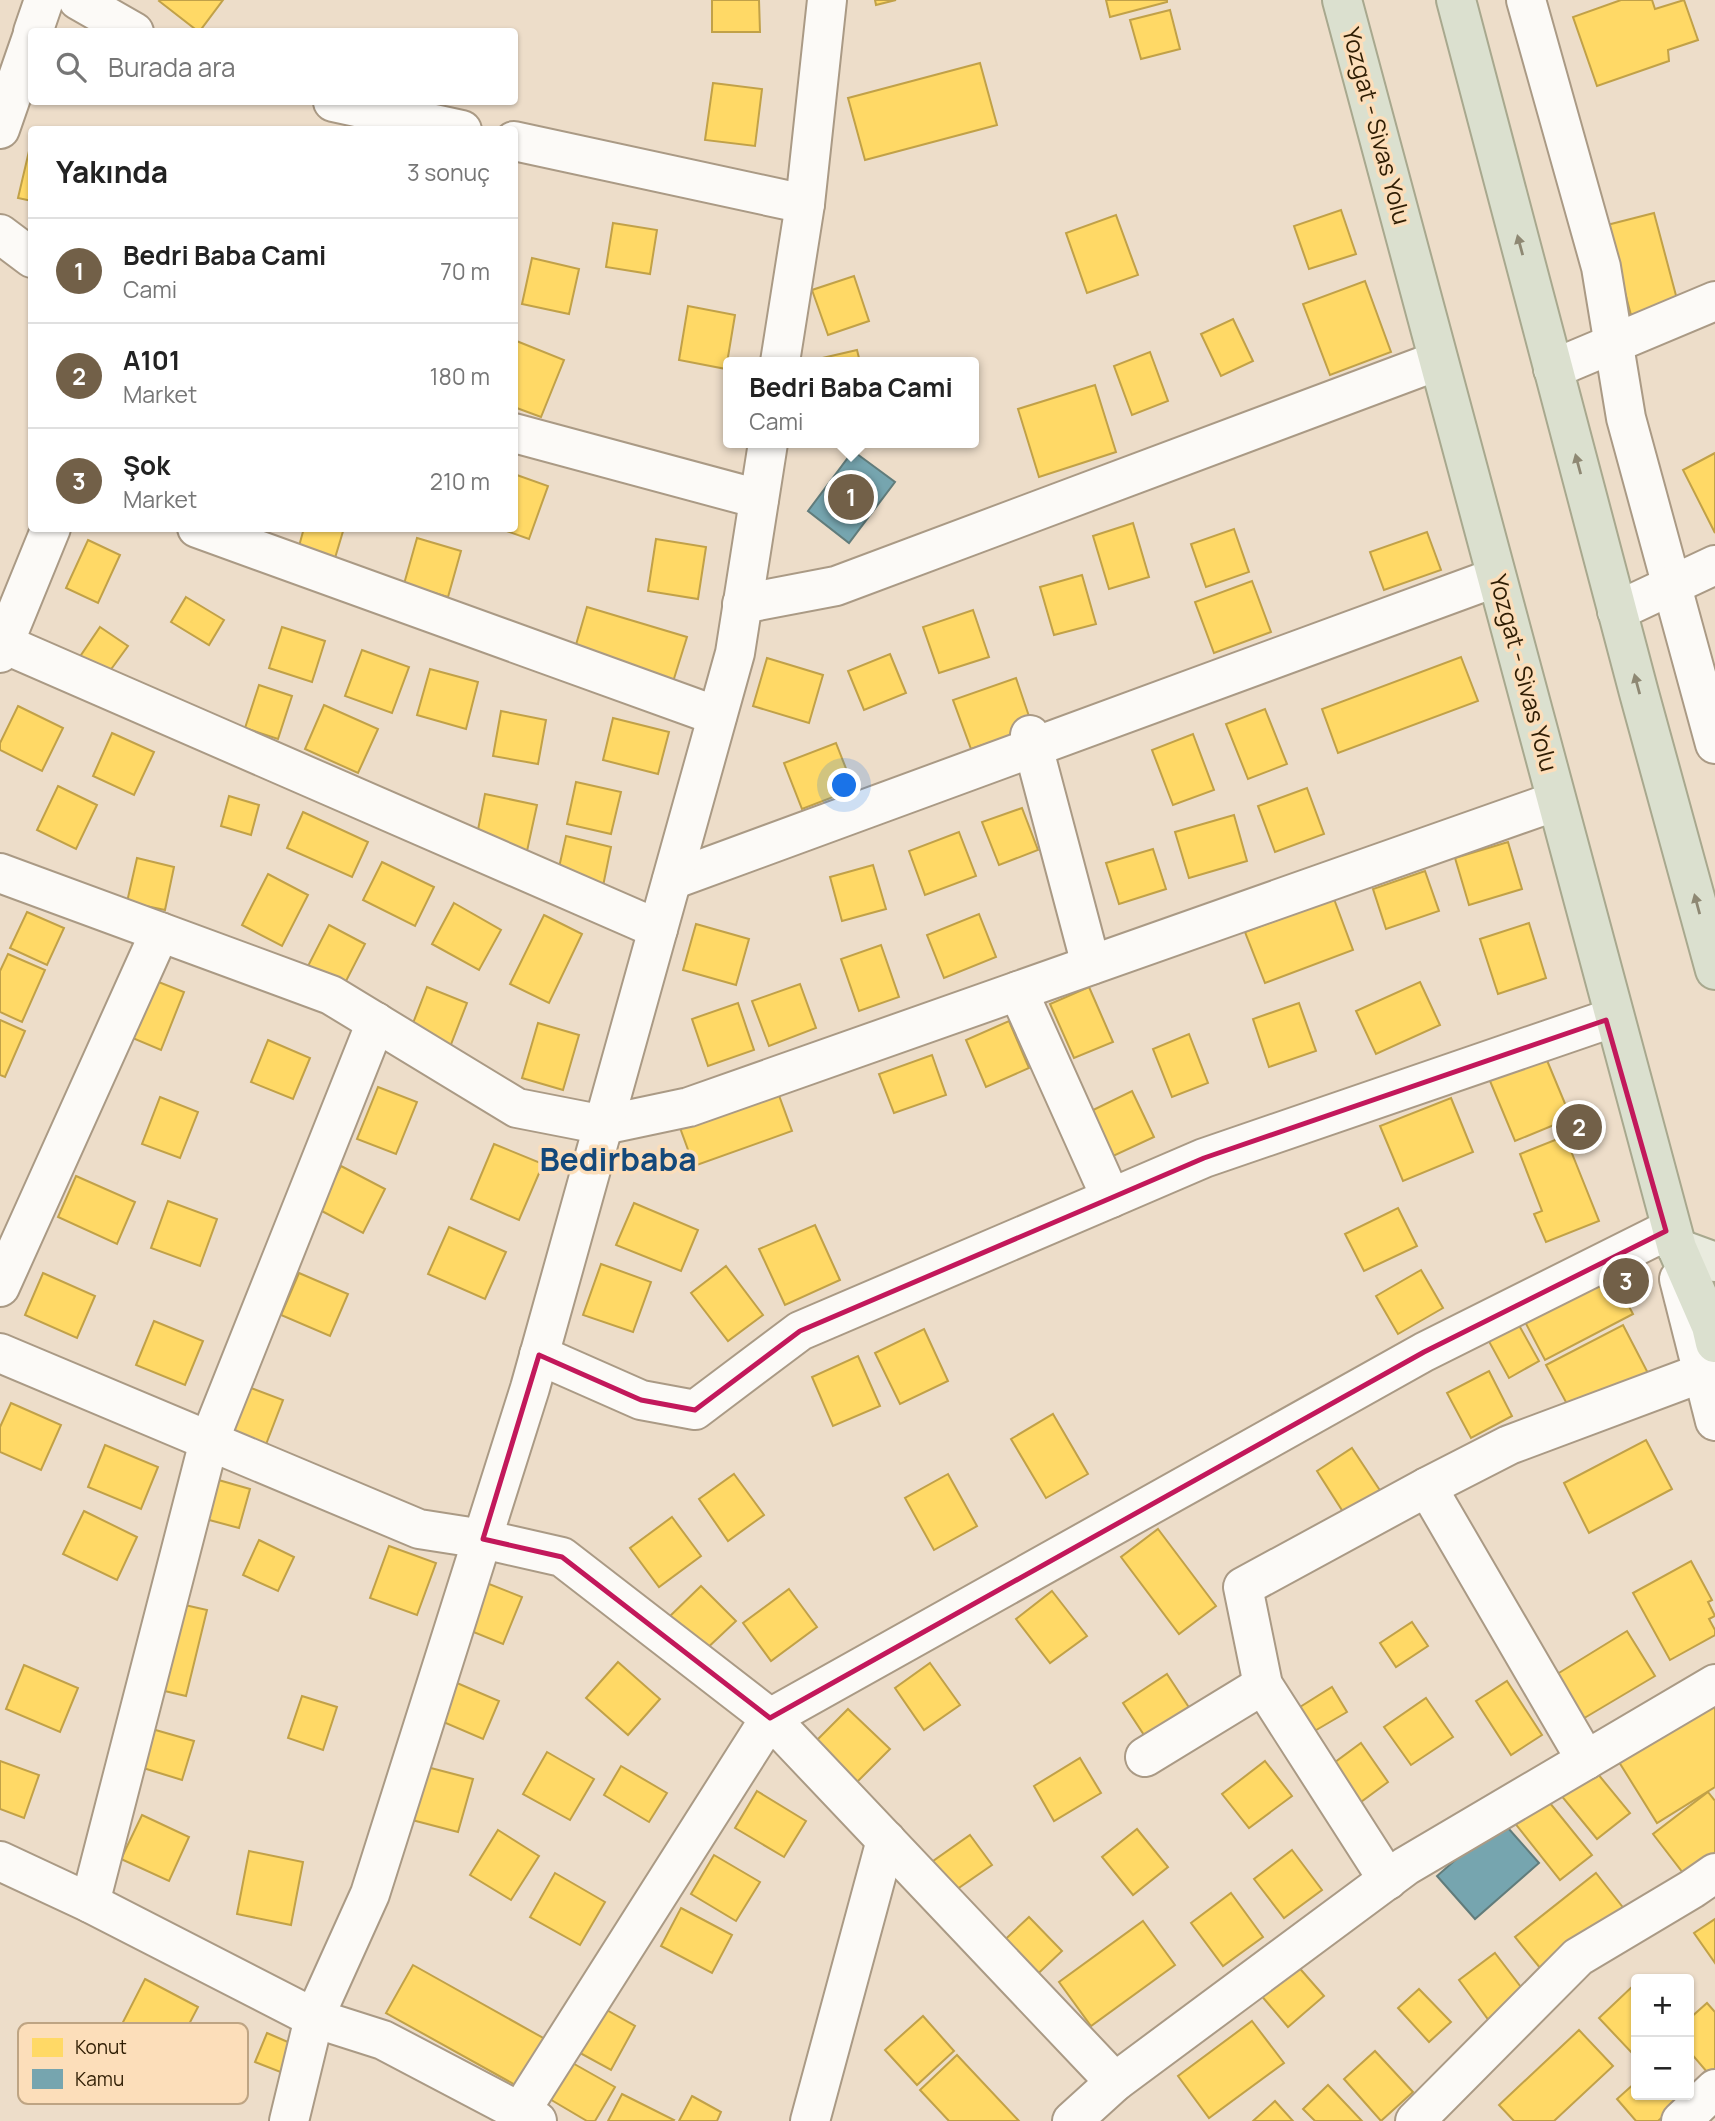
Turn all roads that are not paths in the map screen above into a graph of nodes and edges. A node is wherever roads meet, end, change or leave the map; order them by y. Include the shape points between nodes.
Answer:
1 (44, 0) edge
2 (78, 0) edge
3 (827, 0) edge
4 (1334, 0) edge
5 (1342, 0) edge
6 (1456, 0) edge
7 (1526, 0) edge
8 (34, 28) edge
9 (127, 28) edge
10 (28, 49) edge
11 (347, 105) edge
12 (444, 126) edge
13 (0, 130) edge
14 (518, 142) edge
15 (805, 204) junction
16 (0, 234) edge
17 (28, 255) edge
18 (1715, 300) edge
19 (1614, 344) junction
20 (781, 357) edge
21 (1429, 364) junction
22 (1553, 369) junction
23 (518, 434) edge
24 (767, 448) edge
25 (759, 499) junction
26 (49, 532) edge
27 (208, 532) edge
28 (1715, 565) edge
29 (1486, 581) junction
30 (1672, 586) junction
31 (742, 604) junction
32 (1617, 611) junction
33 (2, 648) edge
34 (717, 716) junction
35 (1031, 742) junction
36 (1715, 744) edge
37 (1545, 805) junction
38 (0, 873) edge
39 (671, 880) junction
40 (658, 929) junction
41 (160, 932) junction
42 (1091, 965) junction
43 (1715, 970) edge
44 (1018, 991) junction
45 (1606, 1020) junction
46 (376, 1023) junction
47 (604, 1125) junction
48 (1111, 1198) junction
49 (1672, 1239) junction
50 (1715, 1262) edge
51 (0, 1287) edge
52 (0, 1353) edge
53 (539, 1355) junction
54 (1711, 1361) edge
55 (1715, 1421) edge
56 (209, 1441) junction
57 (1427, 1487) junction
58 (483, 1539) junction
59 (1715, 1684) edge
60 (1263, 1685) junction
61 (770, 1718) junction
62 (1145, 1757) dead end
63 (1586, 1760) junction
64 (886, 1840) junction
65 (0, 1861) edge
66 (1715, 1873) edge
67 (1388, 1880) junction
68 (90, 1903) junction
69 (314, 2018) junction
70 (1115, 2082) junction
71 (1715, 2089) edge
72 (528, 2117) edge
73 (289, 2121) edge
74 (810, 2121) edge
75 (1072, 2121) edge
76 (1415, 2121) edge
77 (1681, 2121) edge

1 - 8 street
2 - 9 street
3 - 15 street
4 - 21 street
5 - 49 highway, Yozgat - Sivas Yolu
22 -> 6 highway
7 - 19 street via 1601,267
10 - 13 street
11 - 12 street
14 - 15 street
15 - 20 street
16 - 17 street
18 - 19 street
19 - 22 street
19 - 30 street via 1626,418
21 - 29 street
21 - 31 street via 836,586
32 -> 22 highway
23 - 25 street
24 - 25 street
25 - 31 street
26 - 33 street
27 - 34 street
28 - 30 street
29 - 35 street
29 - 37 street
30 - 32 street
30 - 36 street
31 - 34 street via 735,653
43 -> 32 highway
33 - 40 street
34 - 39 street
35 - 39 street
35 - 42 street
37 - 42 street
37 - 45 street
38 - 41 street
39 - 40 street
40 - 47 street
41 - 46 street via 331,995
41 - 51 street
42 - 44 street
44 - 47 street via 689,1107
44 - 48 street
45 - 48 street via 1204,1158
45 - 49 street
46 - 47 street via 517,1108
46 - 56 street
47 - 53 street
48 - 53 street via 800,1331 695,1410 641,1400
49 - 50 main road
49 - 54 highway, Yozgat - Sivas Yolu via 1710,1326
49 - 61 street via 1424,1352
52 - 56 street
53 - 58 street
54 - 55 street
54 - 57 street via 1509,1445
56 - 58 street via 419,1529
56 - 68 street
57 - 60 street via 1243,1587
57 - 63 street
58 - 61 street via 562,1557
58 - 69 street via 370,1894
59 - 63 street
60 - 62 street
60 - 67 street
61 - 64 street
61 - 72 street
63 - 67 street
64 - 70 street
64 - 74 street
65 - 68 street
66 - 76 street via 1578,1957
67 - 70 street
68 - 69 street
69 - 72 street via 383,2040
69 - 73 street
70 - 75 street
71 - 77 street

